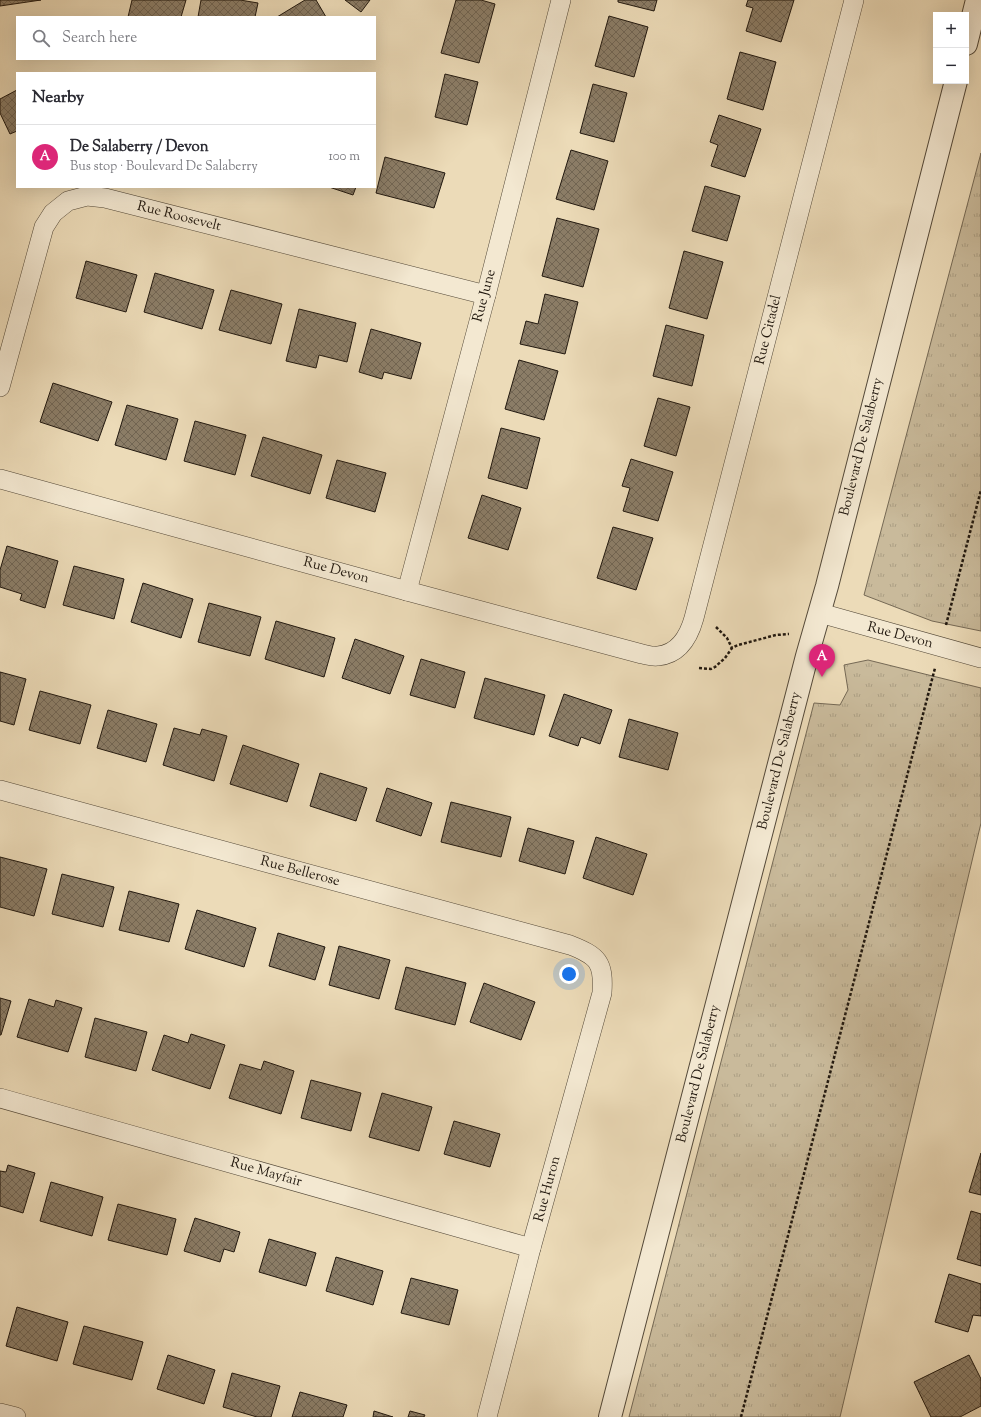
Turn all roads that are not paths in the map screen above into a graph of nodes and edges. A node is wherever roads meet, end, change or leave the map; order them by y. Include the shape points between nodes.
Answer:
1 (561, 0) edge
2 (854, 0) edge
3 (977, 0) edge
4 (969, 32) edge
5 (955, 84) edge
6 (486, 295) junction
7 (0, 387) edge
8 (0, 479) edge
9 (407, 591) junction
10 (820, 613) junction
11 (672, 653) joint
12 (981, 658) edge
13 (0, 790) edge
14 (598, 960) joint
15 (0, 1098) edge
16 (531, 1248) junction
17 (0, 1413) edge
18 (16, 1417) edge
19 (487, 1417) edge
20 (610, 1417) edge

1 - 6 street, Rue June
2 - 11 street, Rue Citadel via 694,618 684,642
3 - 4 street
5 - 10 street, Boulevard De Salaberry
6 - 7 street, Rue Roosevelt via 112,200 87,196 68,201 53,212 44,227
6 - 9 street, Rue June
8 - 9 street, Rue Devon
9 - 11 street, Rue Devon via 642,654 657,657
10 - 12 street, Rue Devon
10 - 20 street, Boulevard De Salaberry
13 - 14 street, Rue Bellerose via 570,945 586,951
14 - 16 street, Rue Huron via 603,975 602,992
15 - 16 street, Rue Mayfair
16 - 19 street, Rue Huron
17 - 18 street

